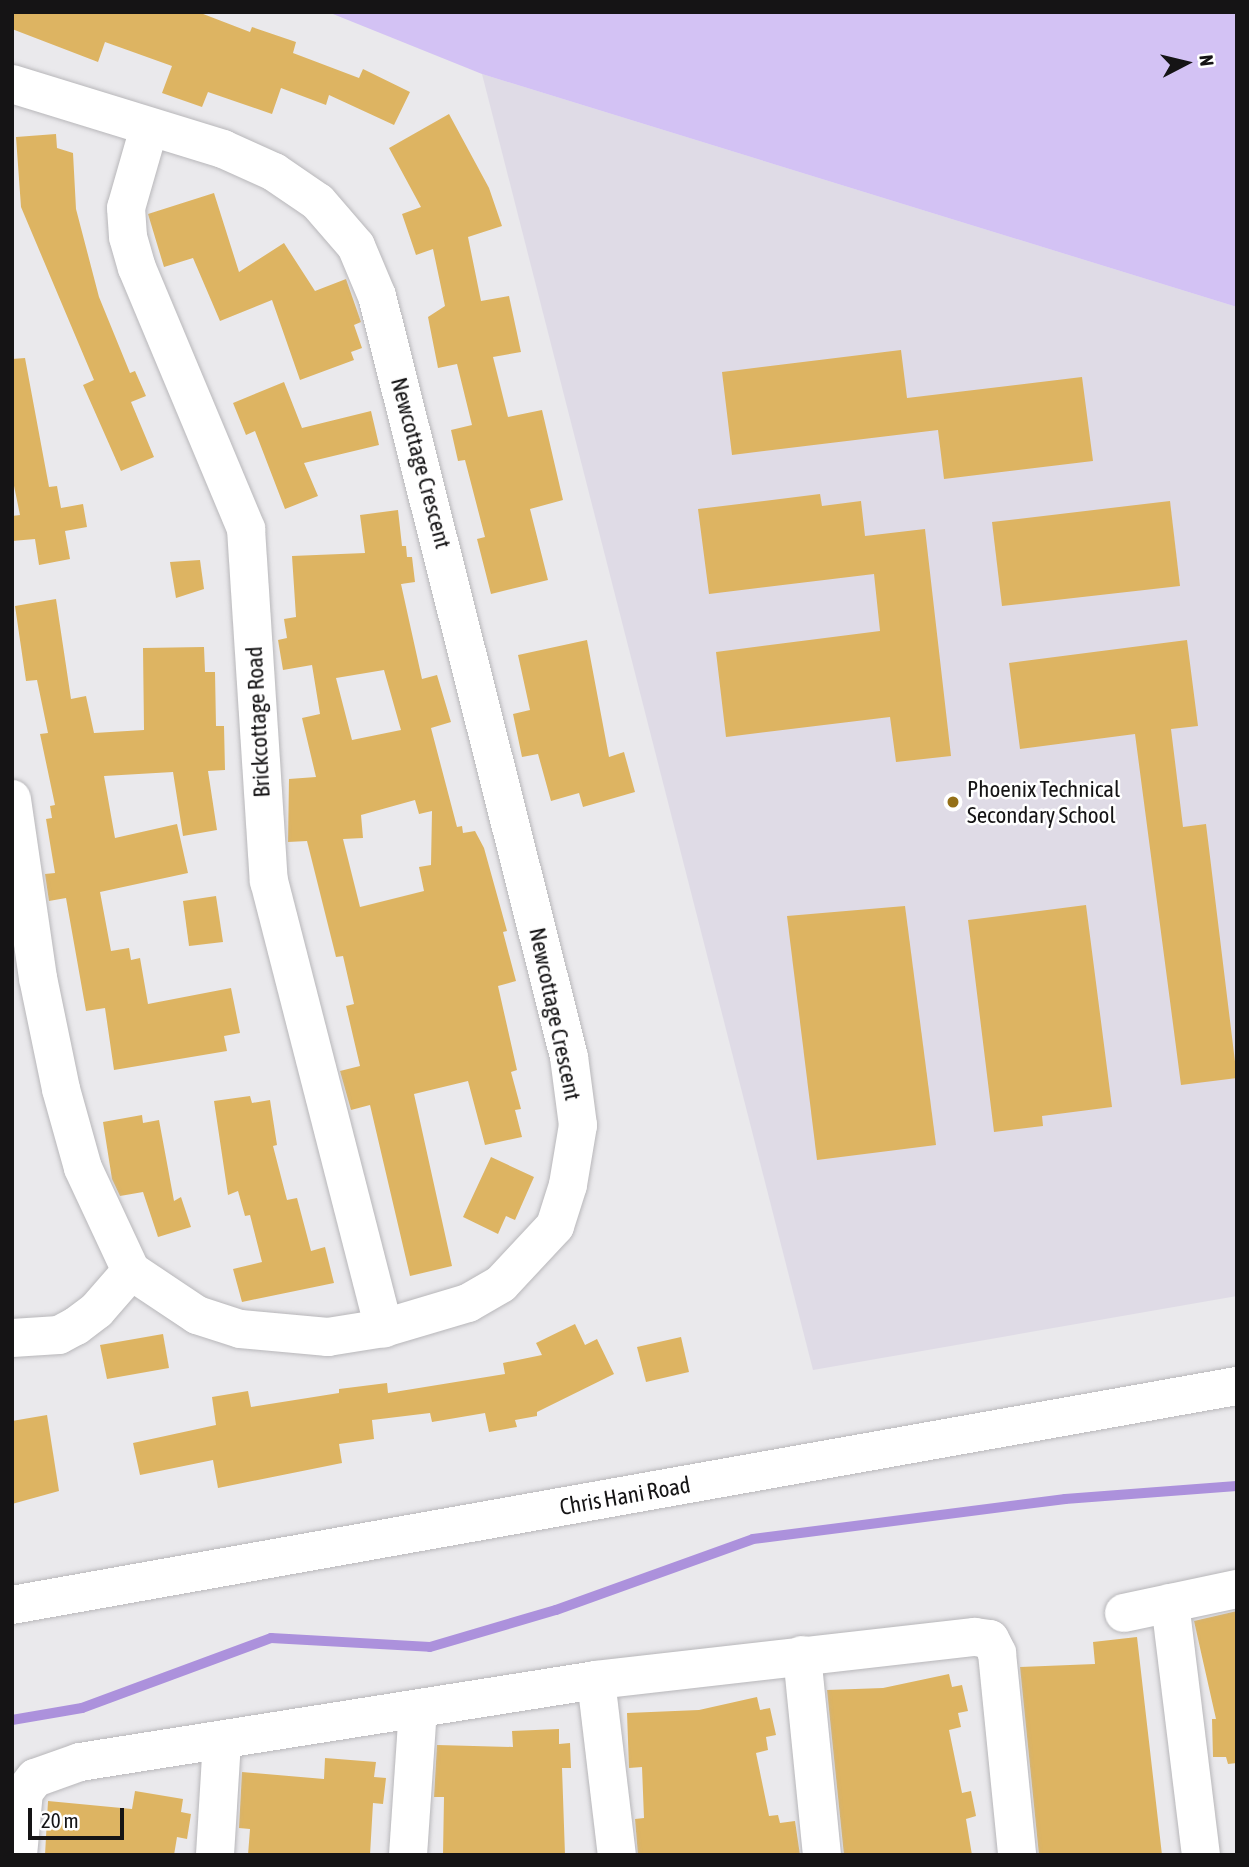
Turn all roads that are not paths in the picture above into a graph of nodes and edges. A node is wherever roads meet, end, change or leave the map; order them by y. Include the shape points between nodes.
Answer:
1 (12, 84) edge
2 (149, 128) junction
3 (12, 801) edge
4 (131, 1271) junction
5 (384, 1328) junction
6 (12, 1338) edge
7 (1237, 1386) edge
8 (1237, 1589) edge
9 (1170, 1603) junction
10 (12, 1605) edge
11 (1124, 1614) dead end
12 (802, 1655) junction
13 (596, 1680) junction
14 (418, 1709) junction
15 (222, 1741) junction
16 (18, 1855) edge
17 (215, 1855) edge
18 (408, 1855) edge
19 (617, 1855) edge
20 (822, 1855) edge
21 (1017, 1855) edge
22 (1201, 1855) edge

1 - 2 street, Newcottage Crescent via 71,99
2 - 5 street, Brickcottage Road via 127,208 128,237 246,529 269,881
2 - 5 street, Newcottage Crescent via 223,149 274,172 318,202 356,246 377,296 569,1057 578,1125 568,1185 555,1226 501,1284 468,1303
3 - 4 street via 38,978 61,1088 83,1168
4 - 5 street, Newcottage Crescent via 197,1315 240,1329 328,1337
4 - 6 street via 97,1310 68,1331
7 - 10 street, Chris Hani Road
8 - 9 street
9 - 11 street
9 - 22 street
12 - 13 street
12 - 20 street
12 - 21 street via 990,1639 997,1653
13 - 14 street
13 - 19 street
14 - 15 street
14 - 18 street
15 - 16 street via 80,1762 35,1778 24,1792
15 - 17 street

